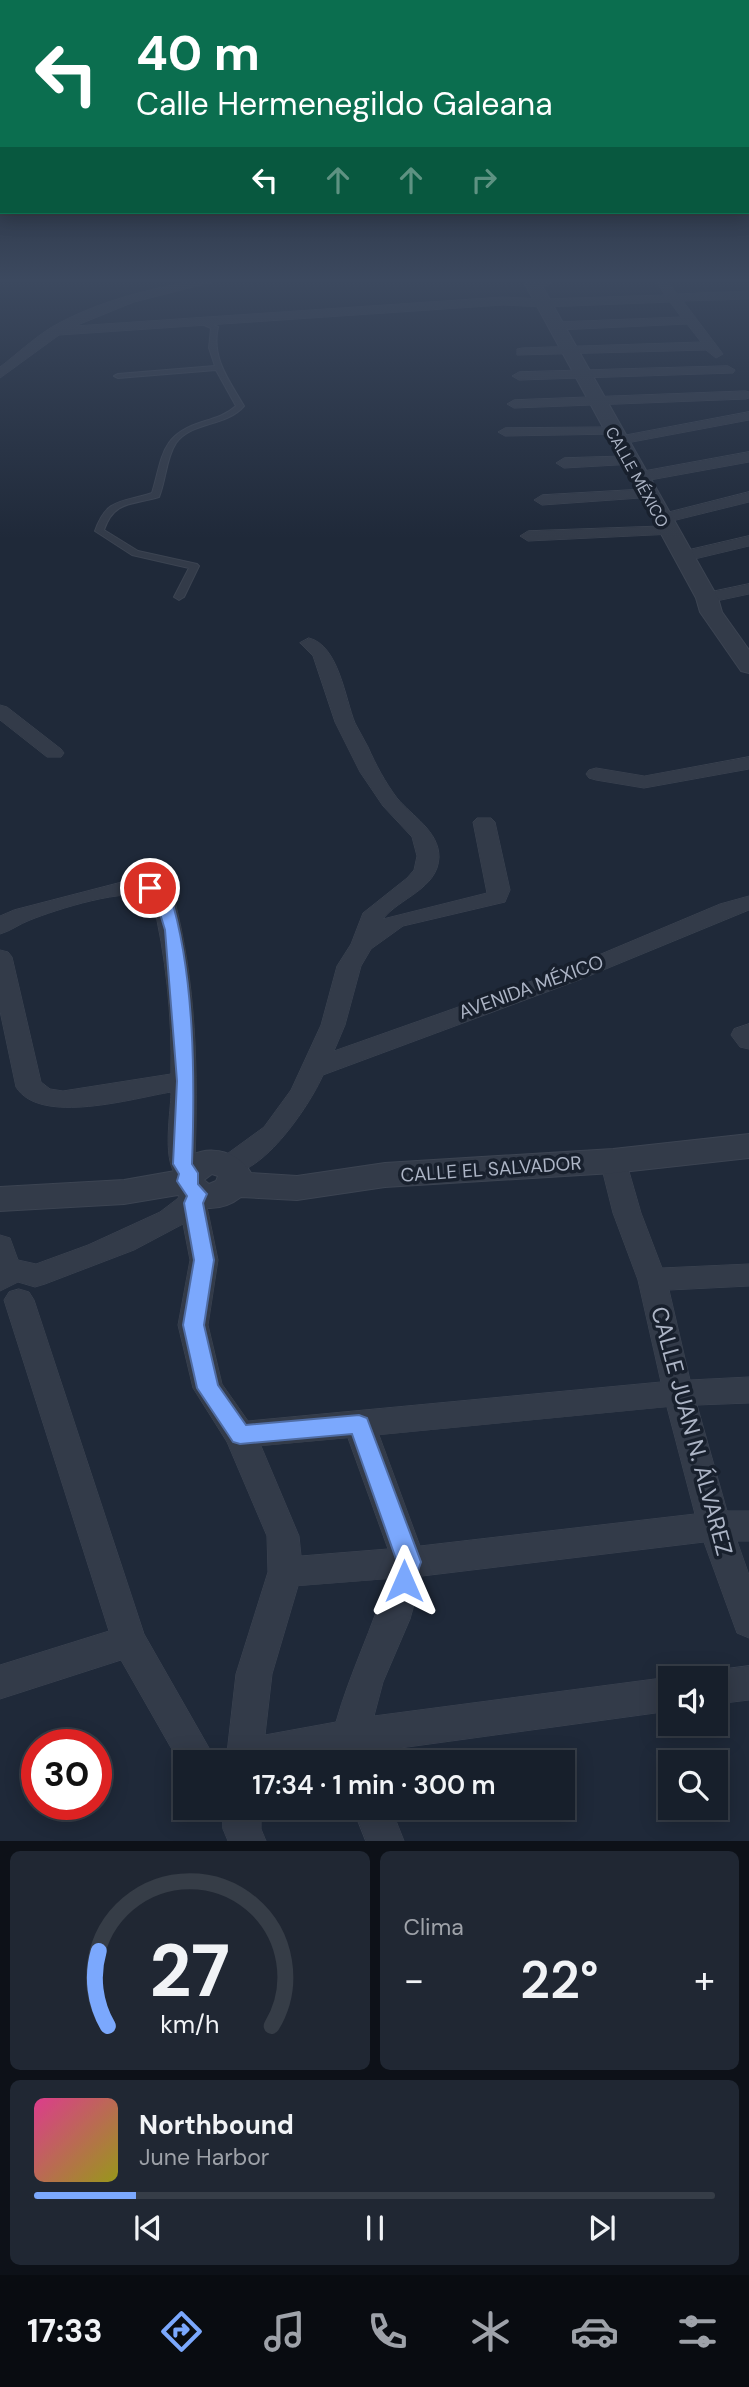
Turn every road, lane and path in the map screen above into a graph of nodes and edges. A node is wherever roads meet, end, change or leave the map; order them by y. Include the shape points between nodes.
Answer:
1 (220, 368) joint
2 (580, 368) edge
3 (729, 368) edge
4 (733, 373) junction
5 (583, 374) junction
6 (118, 376) dead end
7 (519, 376) dead end
8 (748, 397) edge
9 (596, 401) junction
10 (514, 404) dead end
11 (749, 416) edge
12 (505, 432) dead end
13 (613, 436) junction
14 (749, 457) edge
15 (564, 463) dead end
16 (638, 477) junction
17 (749, 497) edge
18 (542, 500) dead end
19 (664, 525) junction
20 (528, 536) dead end
21 (749, 541) edge
22 (682, 557) junction
23 (749, 589) edge
24 (178, 597) dead end
25 (707, 598) junction
26 (309, 643) dead end
27 (746, 656) edge
28 (0, 710) edge
29 (8, 728) edge
30 (54, 753) dead end
31 (749, 763) edge
32 (596, 774) dead end
33 (484, 822) dead end
34 (749, 903) edge
35 (0, 927) edge
36 (363, 944) junction
37 (0, 957) edge
38 (749, 1032) edge
39 (749, 1041) edge
40 (313, 1069) junction
41 (186, 1081) junction
42 (749, 1146) edge
43 (613, 1161) junction
44 (232, 1175) junction
45 (191, 1188) junction
46 (0, 1199) edge
47 (749, 1275) edge
48 (10, 1278) edge
49 (652, 1280) junction
50 (749, 1390) edge
51 (680, 1393) junction
52 (359, 1424) junction
53 (240, 1435) junction
54 (715, 1526) junction
55 (749, 1526) edge
56 (409, 1562) junction
57 (285, 1572) junction
58 (749, 1622) edge
59 (130, 1641) junction
60 (0, 1682) edge
61 (749, 1683) edge
62 (728, 1686) edge
63 (658, 1696) edge
64 (192, 1750) edge
65 (245, 1750) edge
66 (353, 1750) edge
67 (377, 1820) edge
68 (385, 1841) edge

1 - 6 lane
1 - 24 lane via 238,410 172,442 156,495 110,508 99,531 135,553 194,566
2 - 5 street, CALLE MÉXICO
3 - 4 street
4 - 5 street
4 - 8 street
5 - 7 street
5 - 9 street, CALLE MÉXICO
8 - 9 street
9 - 10 street
9 - 13 street, CALLE MÉXICO
11 - 13 street
12 - 13 street
13 - 16 street, CALLE MÉXICO
14 - 16 street
15 - 16 street
16 - 18 street
16 - 19 street, CALLE MÉXICO
17 - 19 street
19 - 20 street
19 - 22 street, CALLE MÉXICO
21 - 22 street
22 - 25 street, CALLE MÉXICO
23 - 25 street
25 - 27 street, CALLE MÉXICO via 710,612
26 - 36 street via 321,654 369,772 422,835 428,856 425,871 415,883 374,913
28 - 29 street
29 - 30 street
31 - 32 street via 644,782
33 - 36 street via 498,897 395,921
34 - 40 street, AVENIDA MÉXICO via 571,975
35 - 41 street via 24,914 134,887 162,894 173,930
36 - 40 street via 349,966 333,1025
37 - 41 street via 29,1087 62,1100
38 - 39 street via 743,1035
40 - 44 street via 273,1134
41 - 45 street via 182,1164
42 - 43 street, CALLE EL SALVADOR
43 - 44 street, CALLE EL SALVADOR via 385,1175 297,1188
43 - 49 street, CALLE JUAN N. ÁLVAREZ
44 - 45 street via 218,1195
45 - 46 street
45 - 48 street via 168,1223
45 - 53 street via 204,1260 193,1325 208,1388
47 - 49 street
48 - 59 street
49 - 51 street, CALLE JUAN N. ÁLVAREZ
50 - 51 street
51 - 52 street
51 - 54 street, CALLE JUAN N. ÁLVAREZ
52 - 53 street
52 - 56 street
53 - 57 street via 283,1536
54 - 55 street
54 - 56 street
54 - 58 street, CALLE JUAN N. ÁLVAREZ
56 - 57 street
56 - 66 street via 393,1619 365,1681
57 - 65 street via 254,1674
59 - 60 street
59 - 64 street
61 - 62 street
63 - 66 street
67 - 68 street

